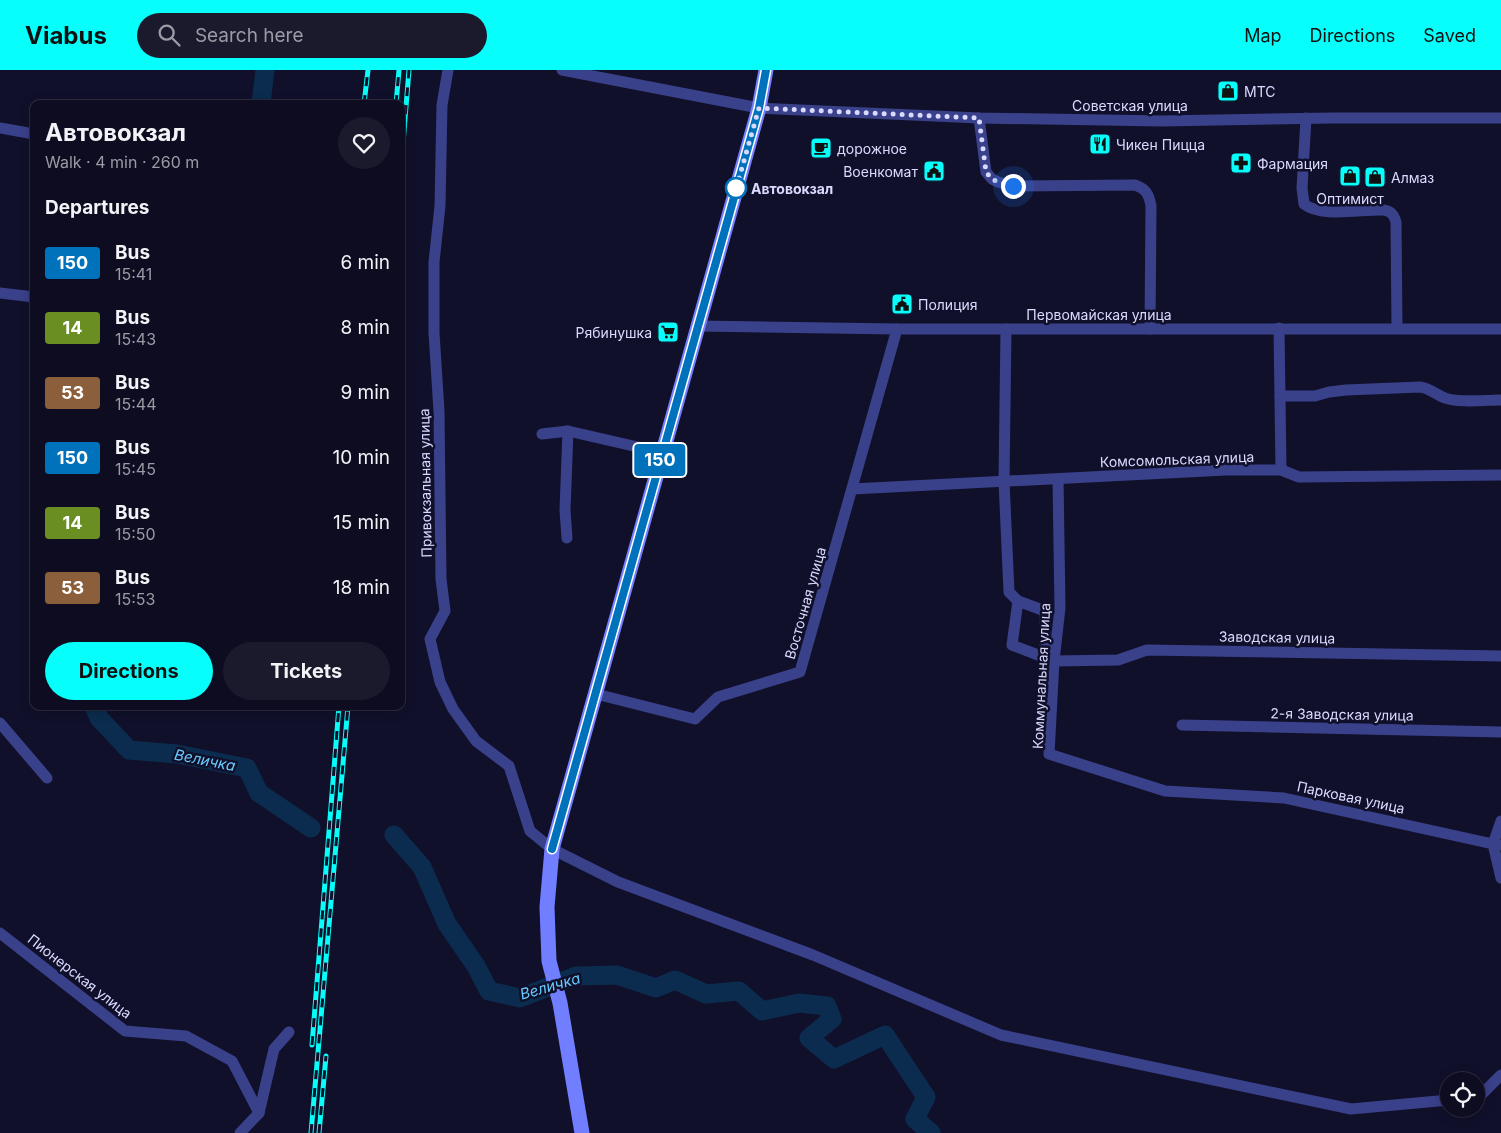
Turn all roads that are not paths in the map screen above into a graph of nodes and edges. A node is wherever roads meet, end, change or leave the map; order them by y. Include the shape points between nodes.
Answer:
1 (448, 70) edge
2 (562, 70) edge
3 (766, 70) edge
4 (759, 108) junction
5 (979, 118) junction
6 (1306, 118) junction
7 (1501, 118) edge
8 (0, 128) edge
9 (30, 133) edge
10 (0, 293) edge
11 (30, 297) edge
12 (697, 326) junction
13 (1150, 328) junction
14 (1279, 328) junction
15 (1397, 328) junction
16 (1501, 328) edge
17 (897, 329) junction
18 (1006, 329) junction
19 (1280, 396) junction
20 (1501, 400) edge
21 (568, 431) junction
22 (542, 434) dead end
23 (664, 448) junction
24 (1281, 470) junction
25 (1501, 474) edge
26 (1058, 479) junction
27 (1004, 482) junction
28 (852, 489) junction
29 (568, 538) dead end
30 (1018, 602) junction
31 (1501, 656) edge
32 (1054, 661) junction
33 (596, 694) junction
34 (0, 722) edge
35 (1182, 725) dead end
36 (1501, 732) edge
37 (47, 778) dead end
38 (1165, 791) joint
39 (1501, 821) edge
40 (1497, 844) edge
41 (552, 849) junction
42 (1501, 878) edge
43 (0, 933) edge
44 (289, 1032) dead end
45 (1501, 1075) edge
46 (1485, 1091) edge
47 (1440, 1101) edge
48 (259, 1113) junction
49 (240, 1133) edge
50 (582, 1133) edge

1 - 41 street, Привокзальная улица via 442,105 440,206 434,271 441,579 445,611 430,639 440,682 453,709 476,741 509,766 530,831
2 - 4 street
3 - 4 street
4 - 5 street, Советская улица
4 - 12 street
5 - 6 street, Советская улица via 1162,121
5 - 13 street via 986,172 998,182 1013,186 1135,185 1144,189 1150,197 1151,206
6 - 7 street, Советская улица
6 - 15 street via 1304,204 1320,211 1389,210 1394,216
8 - 9 street
10 - 11 street
12 - 17 street, Первомайская улица
12 - 23 street
13 - 14 street, Первомайская улица
13 - 18 street, Первомайская улица
14 - 15 street, Первомайская улица
14 - 19 street
15 - 16 street, Первомайская улица
17 - 18 street, Первомайская улица
17 - 28 street, Восточная улица
18 - 27 street
19 - 20 street via 1420,387 1454,400
19 - 24 street
21 - 22 street
21 - 23 street via 642,448
21 - 29 street via 565,510
23 - 33 street
24 - 25 street, Комсомольская улица via 1299,477
24 - 26 street, Комсомольская улица
26 - 27 street, Комсомольская улица
26 - 32 street, Коммунальная улица via 1060,608
27 - 28 street, Комсомольская улица
27 - 30 street via 1009,592
28 - 33 street, Восточная улица via 800,672 718,697 695,719
30 - 32 street via 1045,611 1045,647
30 - 32 street via 1012,644
31 - 32 street, Заводская улица via 1147,650 1118,660
32 - 38 street, Коммунальная улица via 1049,754
33 - 41 street
34 - 37 street
35 - 36 street, 2-я Заводская улица
38 - 40 street, Парковая улица via 1284,798
39 - 40 street
40 - 42 street
41 - 47 street, Привокзальная улица via 618,882 813,955 1001,1035 1351,1109
41 - 50 street via 547,907 549,961 560,1003
43 - 48 street, Пионерская улица via 125,1031 186,1036 232,1062
44 - 48 street via 274,1049
45 - 46 street
48 - 49 street

